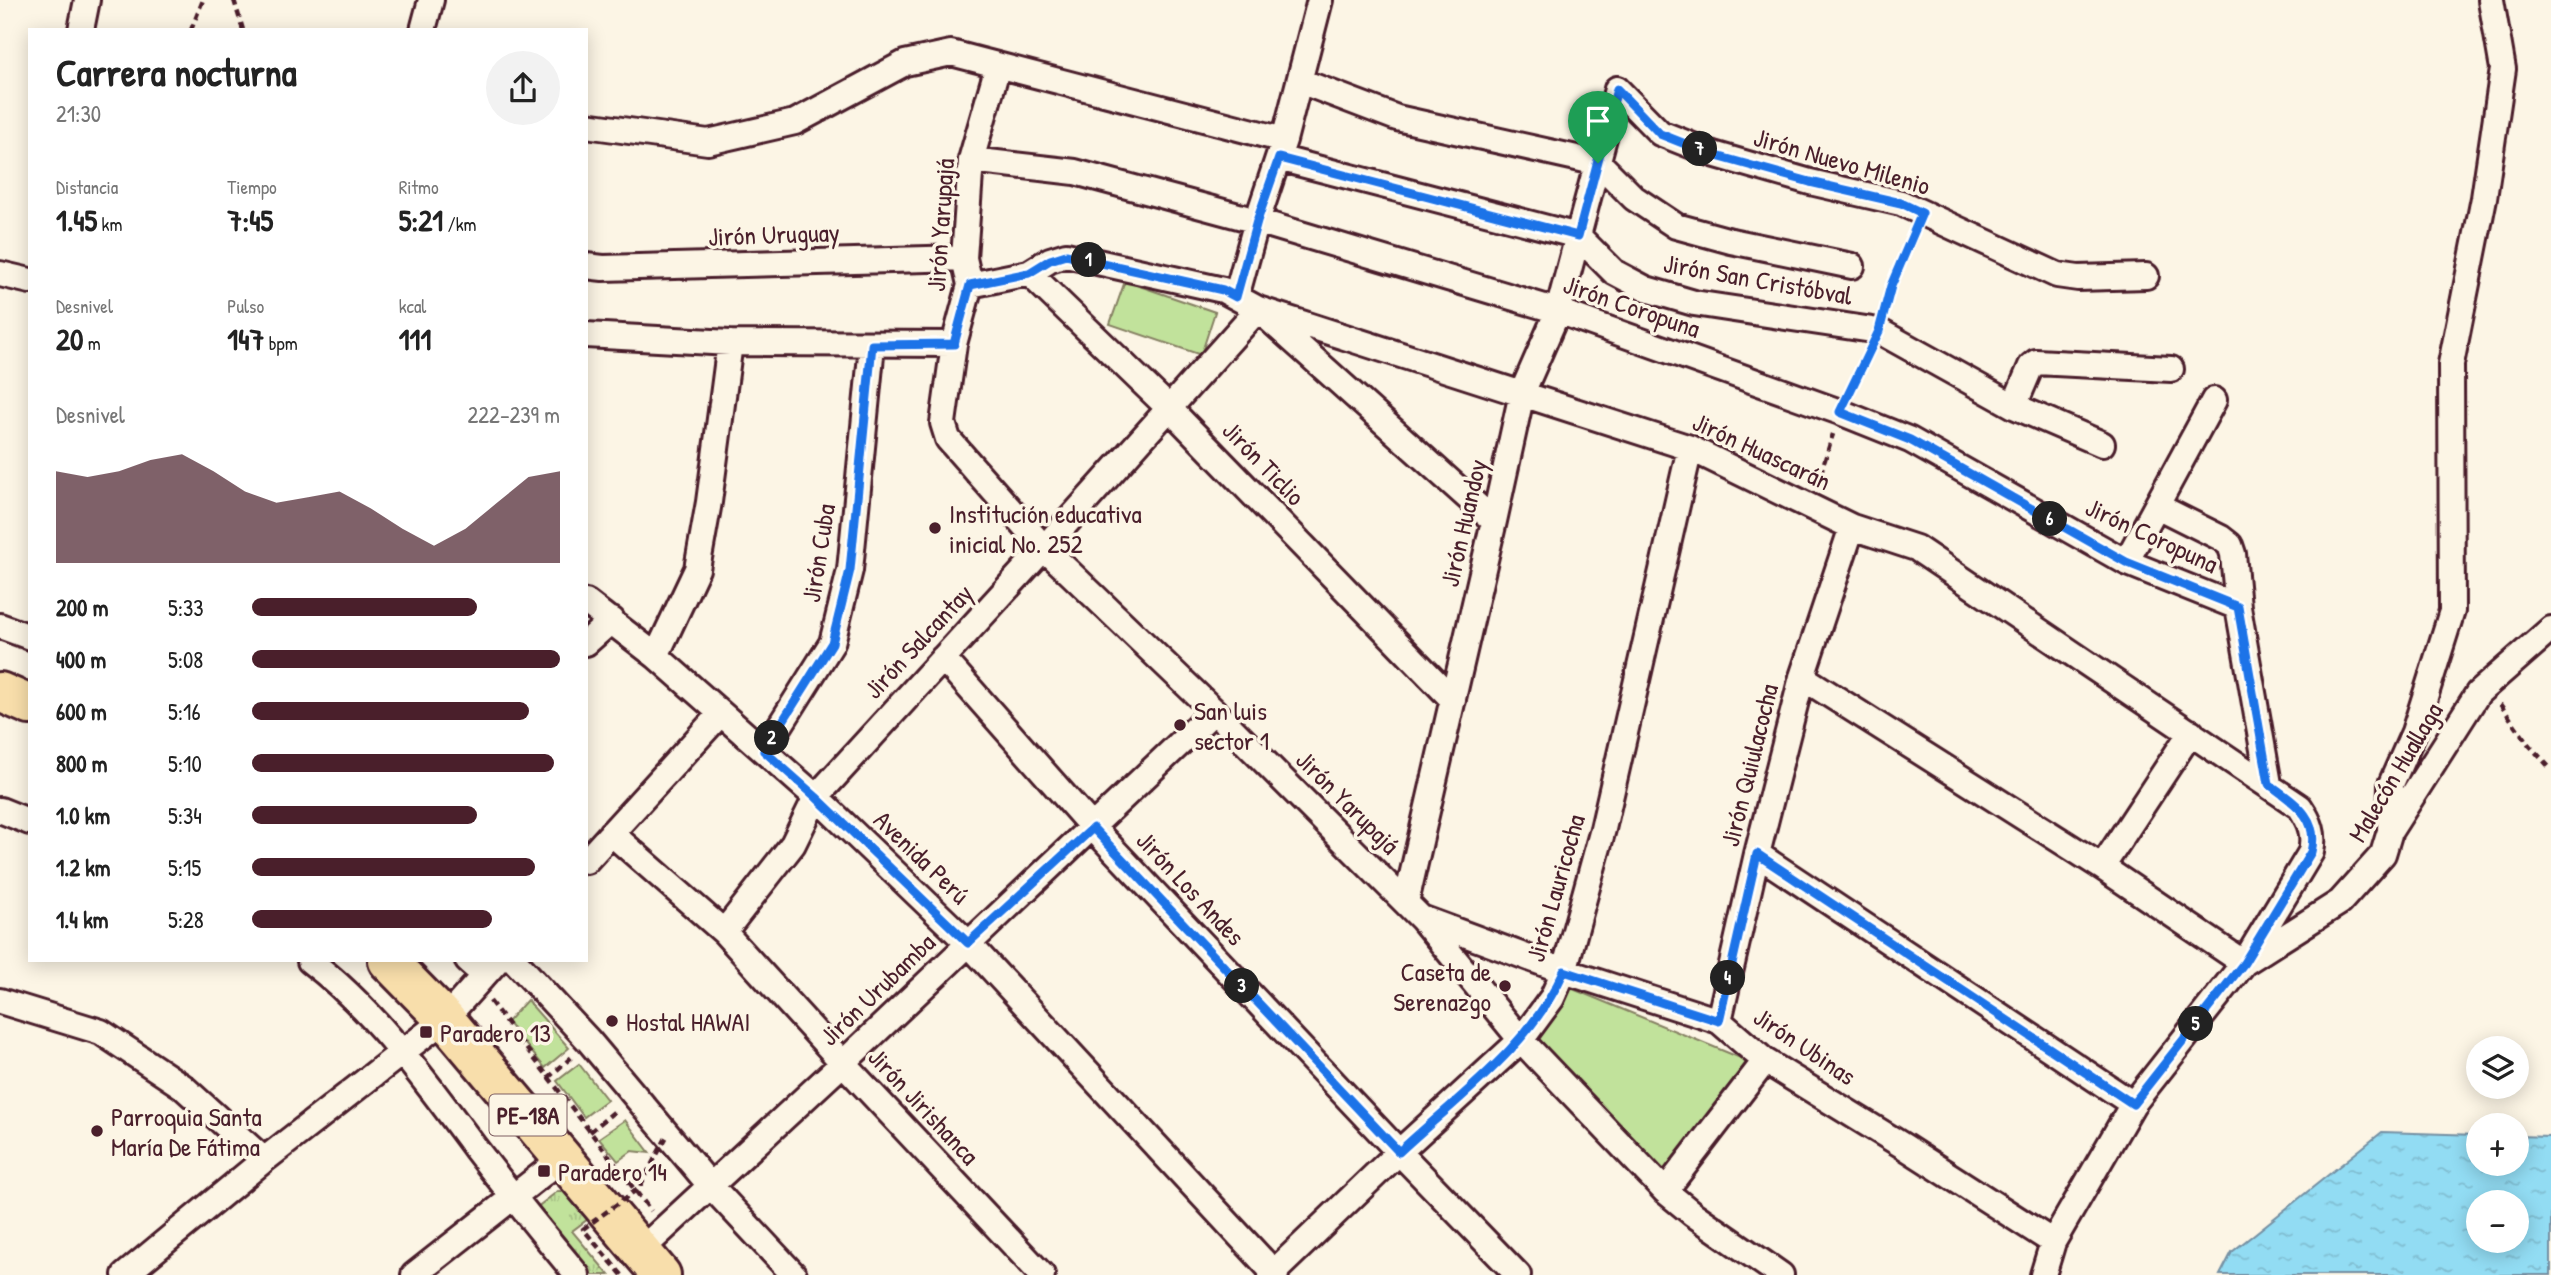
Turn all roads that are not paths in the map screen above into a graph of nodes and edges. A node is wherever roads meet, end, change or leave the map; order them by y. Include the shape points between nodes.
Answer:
1 (88, 0) edge
2 (431, 0) edge
3 (1320, 0) edge
4 (2491, 0) edge
5 (81, 28) edge
6 (424, 28) edge
7 (998, 66) junction
8 (1300, 82) junction
9 (1617, 89) joint
10 (588, 125) edge
11 (1281, 149) junction
12 (971, 160) junction
13 (1598, 163) junction
14 (1257, 221) junction
15 (1578, 236) junction
16 (964, 258) junction
17 (1852, 265) dead end
18 (588, 266) edge
19 (1029, 273) junction
20 (0, 274) edge
21 (28, 274) edge
22 (2146, 276) dead end
23 (970, 285) junction
24 (1236, 297) junction
25 (1258, 309) junction
26 (1558, 311) junction
27 (588, 335) edge
28 (730, 343) junction
29 (954, 344) junction
30 (872, 345) junction
31 (2171, 369) dead end
32 (1522, 393) junction
33 (2214, 400) dead end
34 (2014, 406) junction
35 (1170, 409) junction
36 (2102, 444) dead end
37 (1690, 448) junction
38 (2157, 506) junction
39 (1494, 521) junction
40 (1852, 527) junction
41 (1044, 548) junction
42 (2126, 562) junction
43 (588, 603) edge
44 (2238, 607) junction
45 (612, 620) junction
46 (0, 626) edge
47 (2551, 629) edge
48 (28, 636) edge
49 (588, 641) edge
50 (656, 656) junction
51 (943, 658) junction
52 (1802, 677) junction
53 (0, 692) edge
54 (1453, 699) junction
55 (28, 704) edge
56 (1214, 710) junction
57 (720, 714) junction
58 (2191, 732) junction
59 (764, 751) junction
60 (2269, 784) junction
61 (816, 797) junction
62 (0, 810) edge
63 (28, 821) edge
64 (1093, 828) junction
65 (2390, 831) junction
66 (611, 833) junction
67 (1757, 854) junction
68 (588, 858) edge
69 (2102, 867) junction
70 (1414, 911) junction
71 (724, 933) junction
72 (968, 943) junction
73 (311, 962) edge
74 (389, 962) edge
75 (516, 962) edge
76 (2244, 963) junction
77 (481, 970) edge
78 (1564, 971) junction
79 (0, 1001) edge
80 (445, 1019) junction
81 (1719, 1021) junction
82 (1521, 1040) junction
83 (404, 1052) junction
84 (1765, 1062) junction
85 (843, 1063) junction
86 (2133, 1104) junction
87 (577, 1144) junction
88 (1399, 1152) junction
89 (264, 1160) junction
90 (709, 1184) junction
91 (1665, 1191) junction
92 (513, 1197) junction
93 (2053, 1242) junction
94 (647, 1257) edge
95 (1274, 1274) edge
96 (125, 1275) edge
97 (414, 1275) edge
98 (577, 1275) edge
99 (794, 1275) edge
100 (1042, 1275) edge
101 (1518, 1275) edge
102 (1781, 1275) edge
103 (2043, 1275) edge

1 - 5 street
2 - 6 street
3 - 8 street
4 - 65 street via 2503,69 2484,198 2451,364 2452,611 2414,732 2391,784
7 - 10 street via 951,53 905,63 795,122 708,142
7 - 11 street
7 - 12 street, Jirón Yarupajá
8 - 11 street
8 - 13 street via 1397,118
9 - 13 street, Jirón Huandoy
9 - 22 street, Jirón Nuevo Milenio via 1660,134 1713,155 1901,203 2057,275
11 - 14 street
11 - 15 street
12 - 14 street, Jirón Coropuna via 1075,172
12 - 16 street, Jirón Yarupajá
13 - 15 street, Jirón Huandoy
13 - 17 street via 1634,198 1676,226 1731,242
14 - 24 street
14 - 26 street, Jirón Coropuna
15 - 26 street, Jirón Huandoy
15 - 34 street, Jirón San Cristóbval via 1614,272 1646,289 1694,303 1879,331
16 - 18 street, Jirón Uruguay
16 - 23 street, Jirón Yarupajá
19 - 23 street, Jirón Huascarán
19 - 24 street, Jirón Huascarán via 1066,255 1223,290
19 - 35 street, Jirón Ticlio
20 - 21 street
23 - 29 street, Jirón Yarupajá
24 - 25 street, Jirón Huascarán
25 - 32 street, Jirón Huascarán
25 - 35 street, Jirón Salcantay
25 - 39 street
26 - 32 street, Jirón Huandoy
26 - 42 street, Jirón Coropuna via 1910,440
27 - 28 street
28 - 30 street
28 - 50 street via 697,569
29 - 30 street
29 - 41 street, Jirón Yarupajá via 943,423 948,439
30 - 59 street, Jirón Cuba via 850,570 832,643
31 - 34 street via 2036,362
32 - 37 street, Jirón Huascarán
32 - 39 street, Jirón Huandoy
33 - 38 street
34 - 36 street, Jirón San Cristóbval
35 - 41 street, Jirón Salcantay
35 - 54 street, Jirón Ticlio
37 - 40 street, Jirón Huascarán
37 - 78 street, Jirón Lauricocha via 1603,828
38 - 42 street
38 - 44 street via 2230,545
39 - 54 street, Jirón Huandoy
40 - 52 street, Jirón Quiulacocha
40 - 58 street, Jirón Huascarán via 1916,548
41 - 51 street, Jirón Salcantay
41 - 56 street, Jirón Yarupajá
42 - 44 street, Jirón Coropuna
43 - 45 street, Avenida Perú
44 - 60 street
45 - 49 street
45 - 50 street, Avenida Perú
46 - 48 street
47 - 65 street, Malecón Huallaga via 2477,693
50 - 57 street, Avenida Perú
51 - 61 street, Jirón Salcantay
51 - 64 street, Jirón Los Andes
52 - 67 street, Jirón Quiulacocha
52 - 69 street
53 - 55 highway
54 - 70 street, Jirón Huandoy
56 - 64 street, Jirón Urubamba
56 - 70 street, Jirón Yarupajá
57 - 59 street, Avenida Perú
57 - 66 street
58 - 60 street, Jirón Huascarán
58 - 69 street
59 - 61 street, Avenida Perú
60 - 76 street, Jirón Huascarán via 2300,807 2314,840
61 - 71 street, Jirón Salcantay via 793,844
61 - 72 street, Avenida Perú
62 - 63 street
64 - 72 street, Jirón Urubamba
64 - 88 street, Jirón Los Andes
65 - 76 street, Malecón Huallaga via 2383,854 2340,902
66 - 68 street
66 - 71 street, Jirón Jirishanca
67 - 81 street, Jirón Quiulacocha
67 - 86 street
69 - 76 street
70 - 78 street, Jirón Ubinas
70 - 82 street, Jirón Yarupajá
71 - 85 street, Jirón Jirishanca
72 - 85 street, Jirón Urubamba
72 - 95 street, Avenida Perú
73 - 83 street
74 - 80 highway, PE-18A
75 - 90 street
76 - 86 street, Malecón Huallaga
77 - 80 street
78 - 81 street, Jirón Ubinas
78 - 82 street, Jirón Lauricocha via 1552,998
79 - 89 street via 101,1032 183,1086
80 - 83 street
80 - 87 highway, PE-18A
81 - 84 street, Jirón Ubinas
82 - 88 street, Jirón Lauricocha
82 - 91 street, Jirón Yarupajá
83 - 89 street
83 - 92 street
84 - 91 street
84 - 93 street, Jirón Ubinas
85 - 90 street, Jirón Urubamba
85 - 100 street, Jirón Jirishanca
86 - 93 street, Malecón Huallaga
87 - 92 street
87 - 94 highway, PE-18A
88 - 95 street, Jirón Lauricocha
88 - 101 street, Jirón Los Andes
89 - 96 street
90 - 94 street, Jirón Urubamba
90 - 99 street
91 - 102 street, Jirón Yarupajá
92 - 97 street
92 - 98 street
93 - 103 street, Malecón Huallaga

